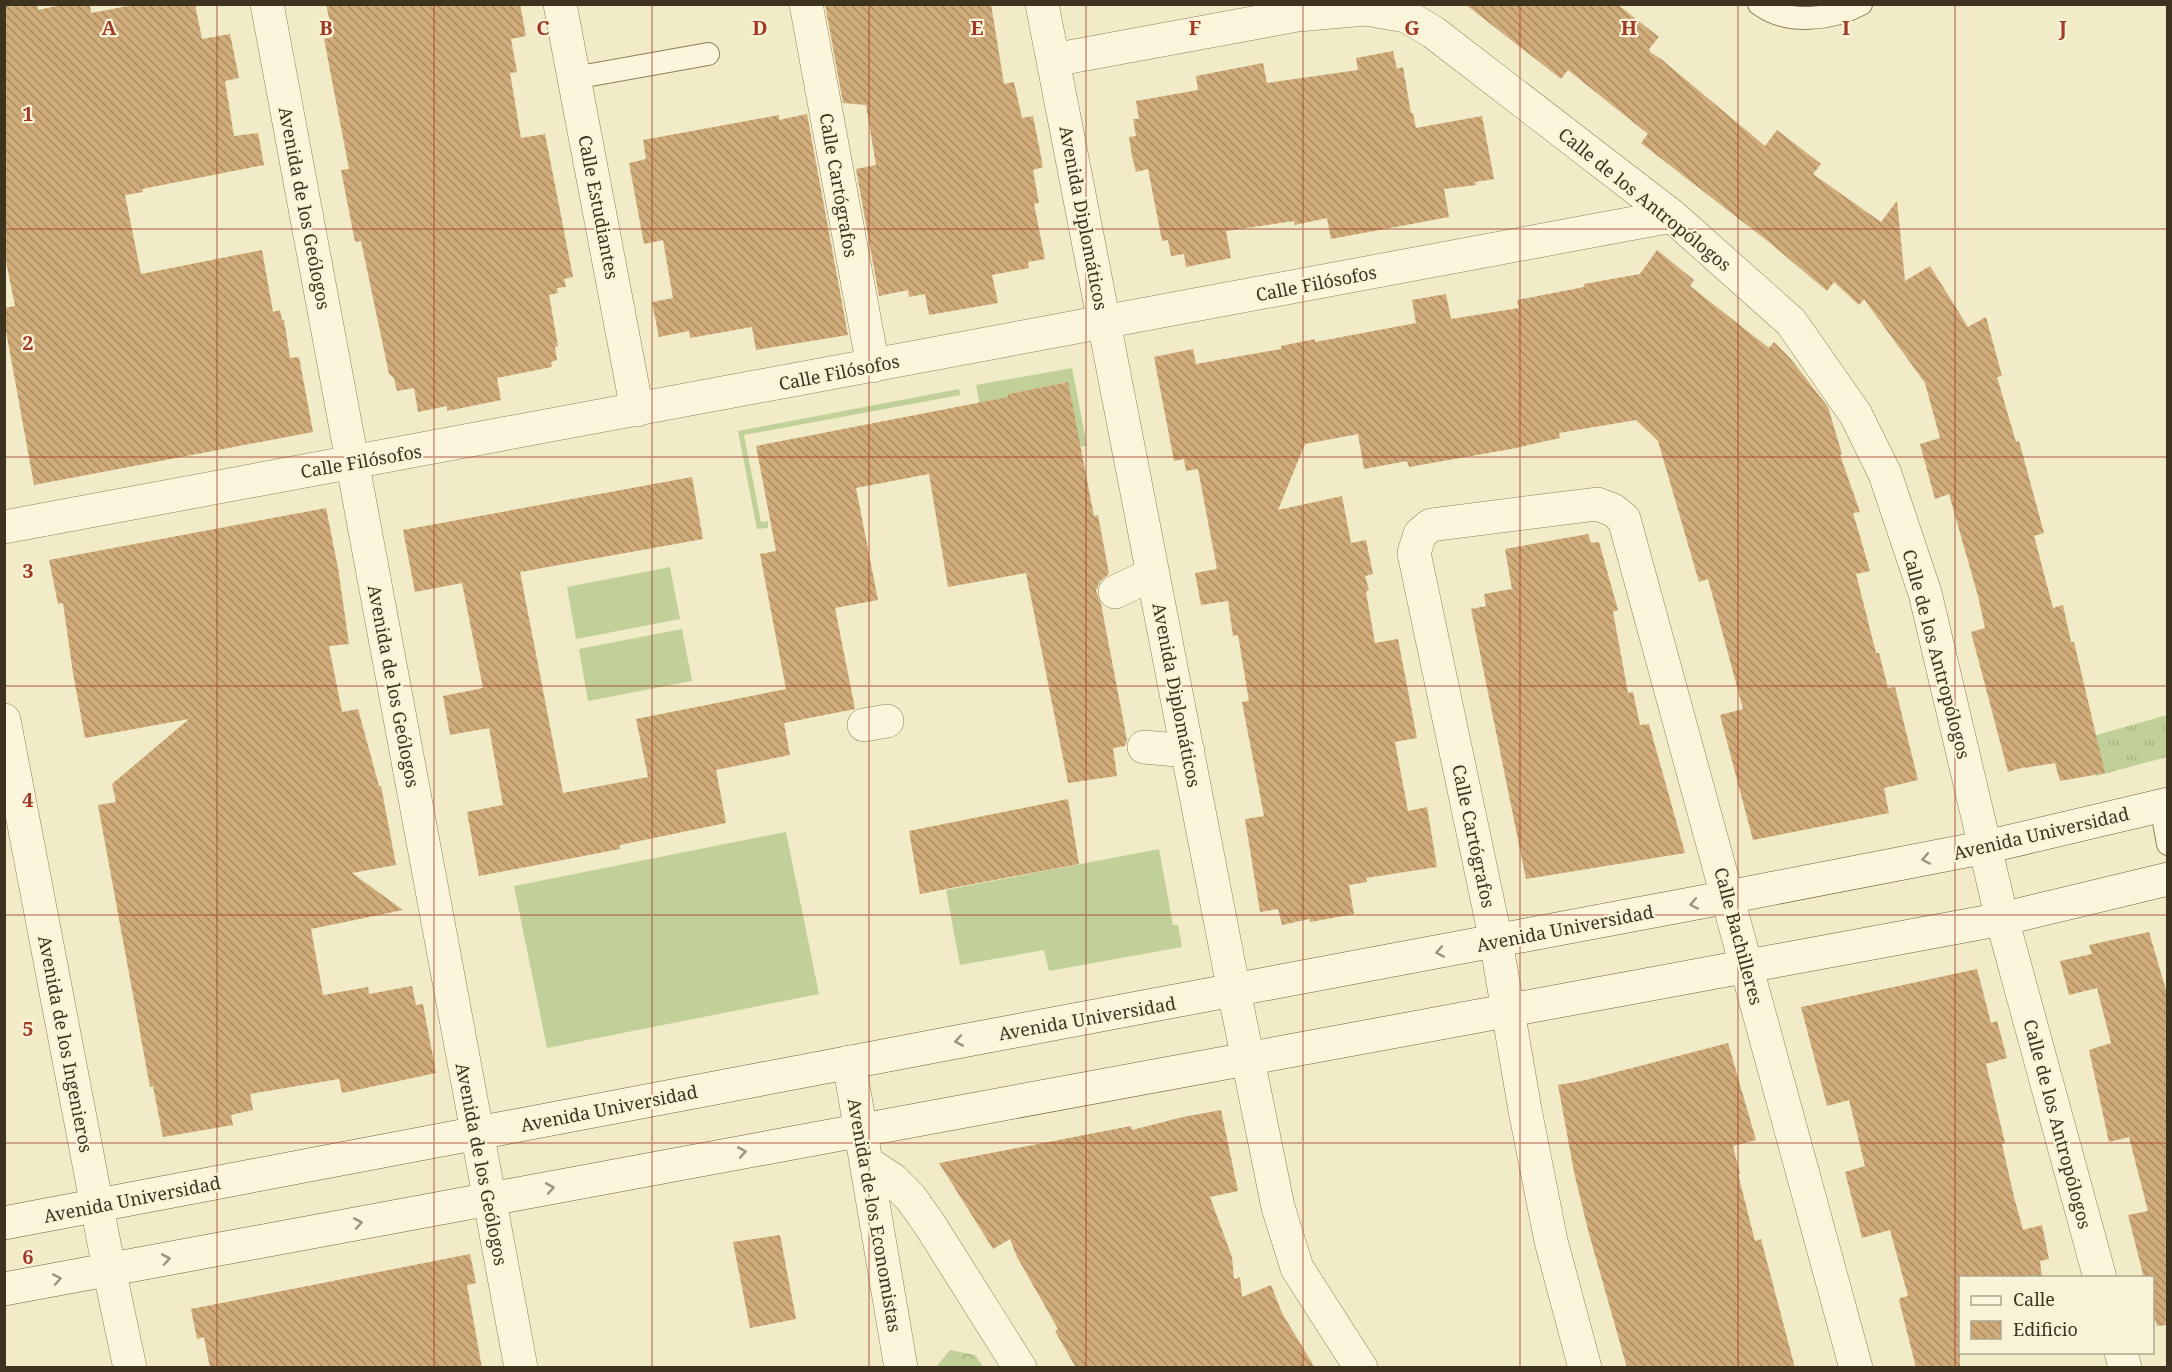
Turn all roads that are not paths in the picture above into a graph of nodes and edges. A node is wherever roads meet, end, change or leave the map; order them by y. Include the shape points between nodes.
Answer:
1 (267, 4) edge
2 (560, 4) edge
3 (806, 4) edge
4 (1042, 4) edge
5 (1759, 4) edge
6 (1860, 4) edge
7 (1295, 10) edge
8 (708, 54) dead end
9 (1053, 60) junction
10 (574, 78) junction
11 (1672, 216) junction
12 (1104, 323) junction
13 (873, 366) junction
14 (637, 410) junction
15 (353, 462) junction
16 (1613, 510) joint
17 (4, 527) edge
18 (1153, 574) junction
19 (1115, 592) dead end
20 (4, 720) edge
21 (1144, 747) dead end
22 (1188, 751) junction
23 (2164, 804) edge
24 (2168, 844) edge
25 (1986, 847) junction
26 (2168, 879) edge
27 (1728, 897) junction
28 (2002, 919) junction
29 (1496, 941) junction
30 (1747, 966) junction
31 (1234, 991) junction
32 (1509, 1011) junction
33 (1247, 1059) junction
34 (849, 1062) junction
35 (476, 1134) junction
36 (863, 1146) junction
37 (489, 1200) junction
38 (97, 1206) junction
39 (4, 1223) edge
40 (109, 1269) junction
41 (2099, 1276) edge
42 (4, 1289) edge
43 (130, 1368) edge
44 (521, 1368) edge
45 (901, 1368) edge
46 (1020, 1368) edge
47 (1361, 1368) edge
48 (1585, 1368) edge
49 (1856, 1368) edge

1 - 15 street, Avenida de los Geólogos
2 - 10 street, Calle Estudiantes
3 - 13 street, Calle Cartógrafos
4 - 9 street, Avenida Diplomáticos
5 - 6 lane via 1769,12 1804,19 1848,11
7 - 9 street, Calle de los Antropólogos
7 - 11 street, Calle de los Antropólogos via 1366,9 1406,16 1433,32
8 - 10 lane
9 - 12 street, Avenida Diplomáticos
10 - 14 street, Calle Estudiantes
11 - 12 street, Calle Filósofos
11 - 25 street, Calle de los Antropólogos via 1791,321 1856,416 1885,474 1925,593
12 - 13 street, Calle Filósofos
12 - 18 street, Avenida Diplomáticos
13 - 14 street, Calle Filósofos
14 - 15 street, Calle Filósofos
15 - 17 street, Calle Filósofos
15 - 35 street, Avenida de los Geólogos
16 - 27 street, Calle Bachilleres via 1624,519
16 - 29 street, Calle Cartógrafos via 1597,504 1431,525 1420,534 1414,553
18 - 19 street
18 - 22 street, Avenida Diplomáticos
20 - 38 street, Avenida de los Ingenieros
21 - 22 street
22 - 31 street, Avenida Diplomáticos
23 - 24 lane
23 - 25 street, Avenida Universidad
25 -> 27 street, Avenida Universidad
25 - 28 street, Calle de los Antropólogos
26 - 28 street
27 -> 29 street, Avenida Universidad
27 - 30 street, Calle Bachilleres
28 - 30 street
28 - 41 street, Calle de los Antropólogos
29 -> 31 street, Avenida Universidad
29 - 32 street, Calle Cartógrafos
30 - 32 street
30 - 49 street, Calle Bachilleres
31 - 33 street, Avenida Diplomáticos
31 -> 34 street, Avenida Universidad
32 - 33 street
32 - 48 street, Calle Cartógrafos via 1551,1241
33 - 36 street
33 - 47 street, Avenida Diplomáticos via 1278,1207 1297,1268
34 - 35 street, Avenida Universidad
34 - 36 street, Avenida de los Economistas
35 - 37 street, Avenida de los Geólogos
35 - 38 street, Avenida Universidad
37 -> 36 street
36 - 45 street, Avenida de los Economistas
36 - 46 street via 911,1198
40 -> 37 street
37 - 44 street, Avenida de los Geólogos
38 - 39 street, Avenida Universidad
38 - 40 street, Avenida de los Ingenieros
42 -> 40 street
40 - 43 street, Avenida de los Ingenieros

